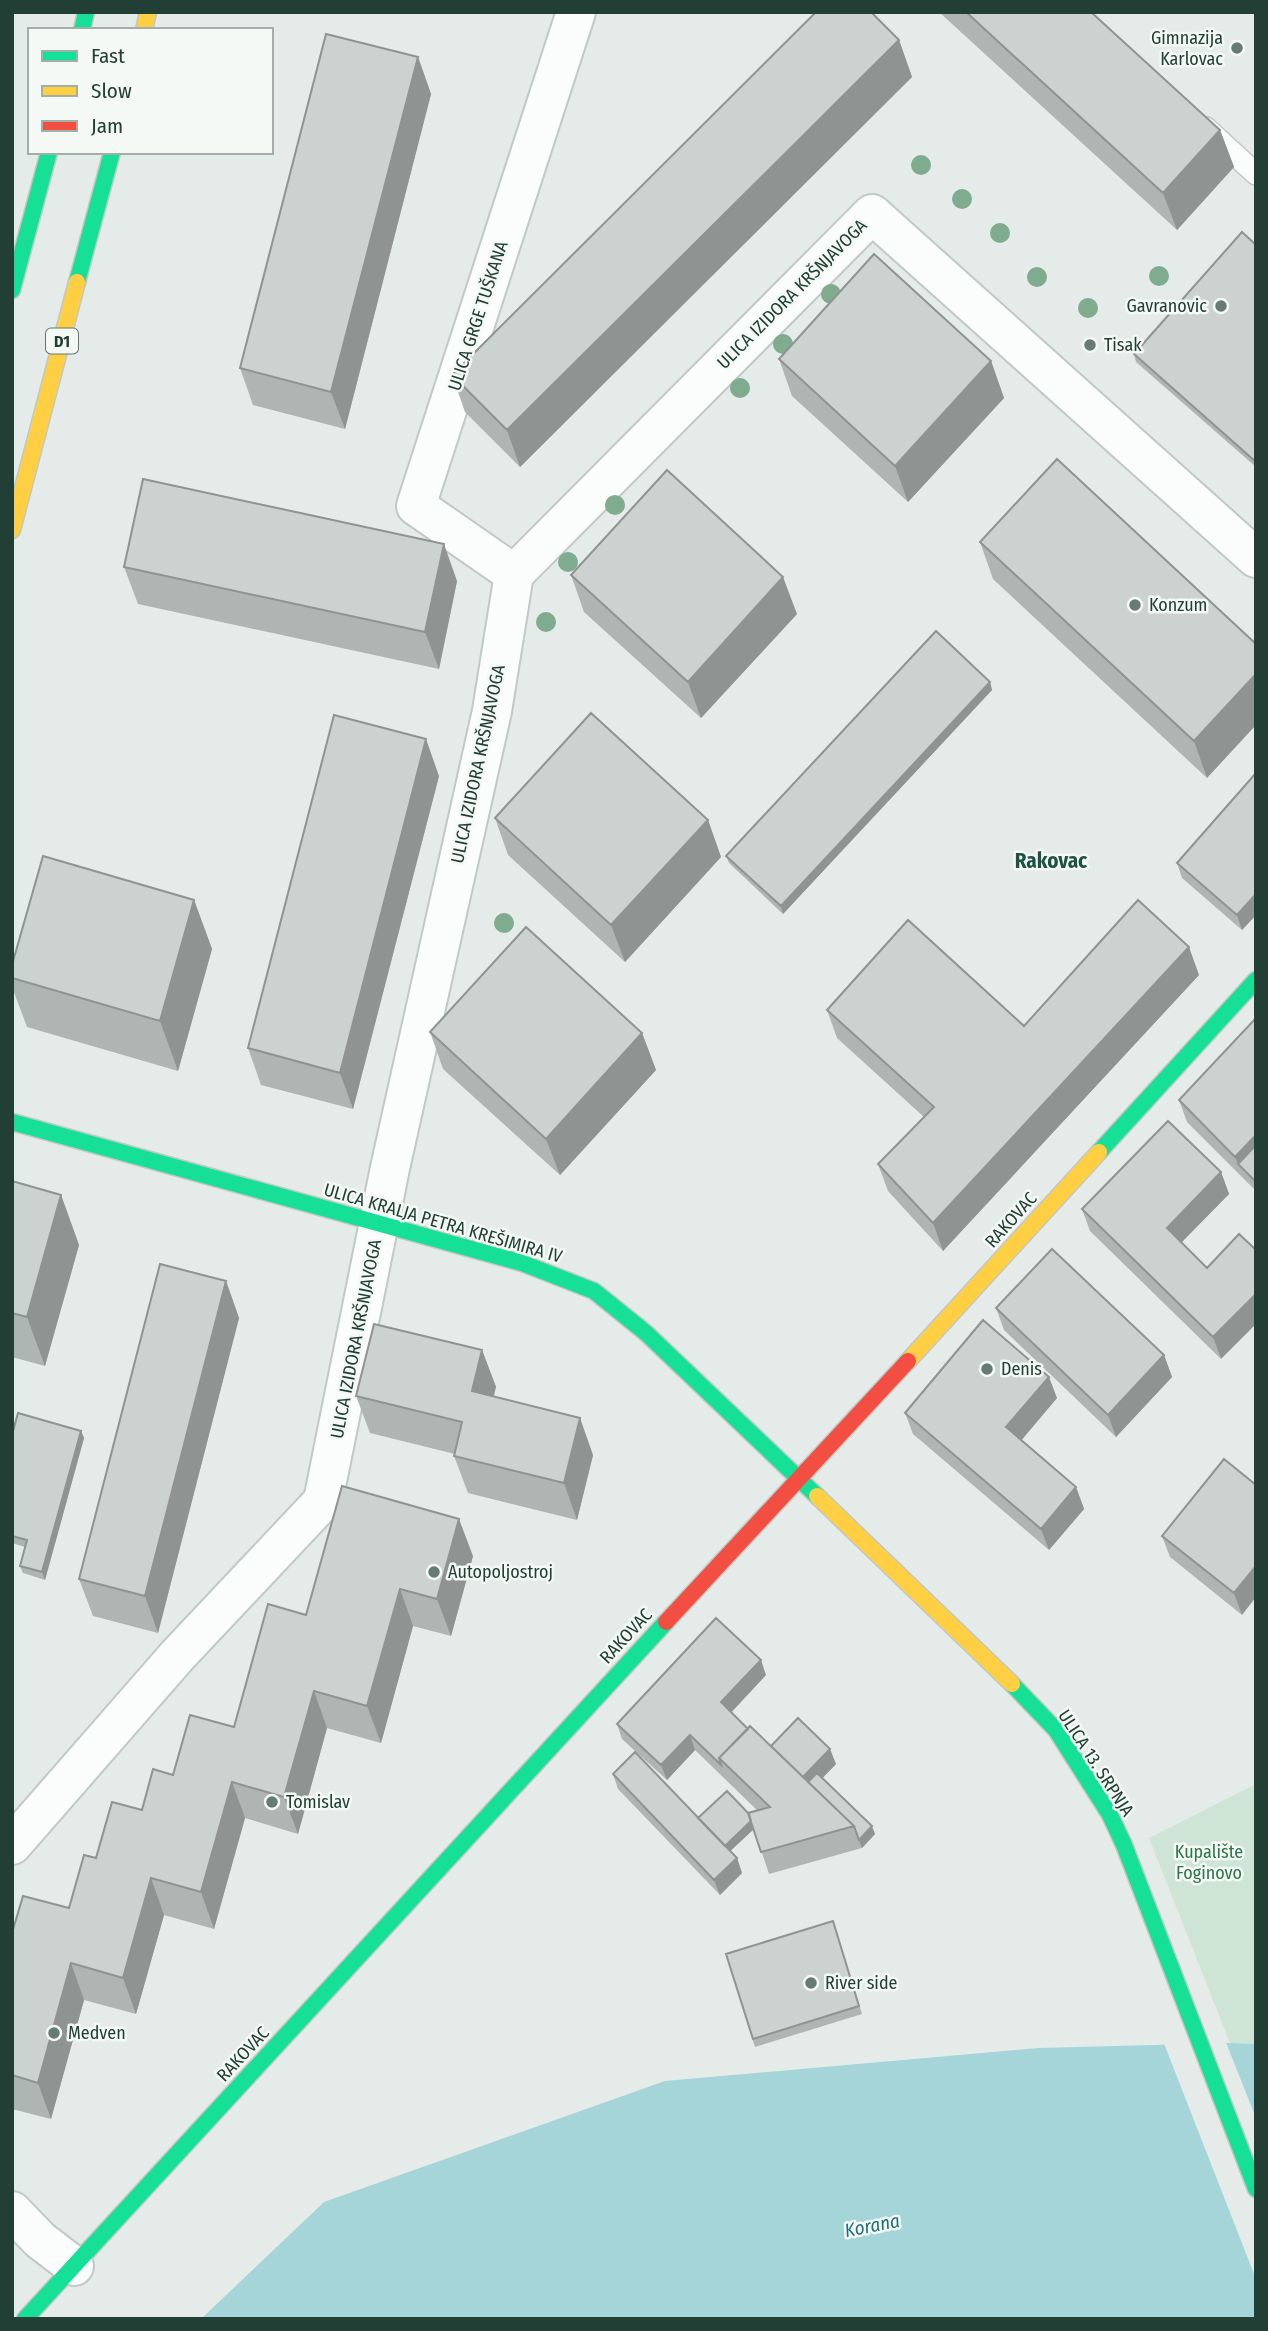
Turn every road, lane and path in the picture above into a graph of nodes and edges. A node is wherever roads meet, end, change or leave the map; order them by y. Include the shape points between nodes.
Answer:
1 (576, 12) edge
2 (1195, 117) edge
3 (48, 154) edge
4 (111, 154) edge
5 (1256, 174) edge
6 (12, 290) edge
7 (12, 530) edge
8 (1256, 558) edge
9 (514, 574) junction
10 (1256, 979) edge
11 (12, 1122) edge
12 (378, 1223) junction
13 (799, 1478) junction
14 (12, 1845) edge
15 (1256, 2189) edge
16 (12, 2211) edge
17 (74, 2266) junction
18 (25, 2319) edge

1 - 9 street, ULICA GRGE TUŠKANA via 416,506
2 - 5 lane
3 - 6 main road
4 - 7 main road, D1
8 - 9 street, ULICA IZIDORA KRŠNJAVOGA via 872,214
9 - 12 street, ULICA IZIDORA KRŠNJAVOGA via 492,711
10 - 13 main road, RAKOVAC
11 - 12 main road, ULICA KRALJA PETRA KREŠIMIRA IV
12 - 13 main road, ULICA KRALJA PETRA KREŠIMIRA IV via 522,1263 594,1291 646,1333
12 - 14 street, ULICA IZIDORA KRŠNJAVOGA via 323,1501 177,1656
13 - 15 main road, ULICA 13. SRPNJA via 1056,1730 1110,1815 1137,1875
13 - 17 main road, RAKOVAC
16 - 17 street
17 - 18 main road, RAKOVAC

